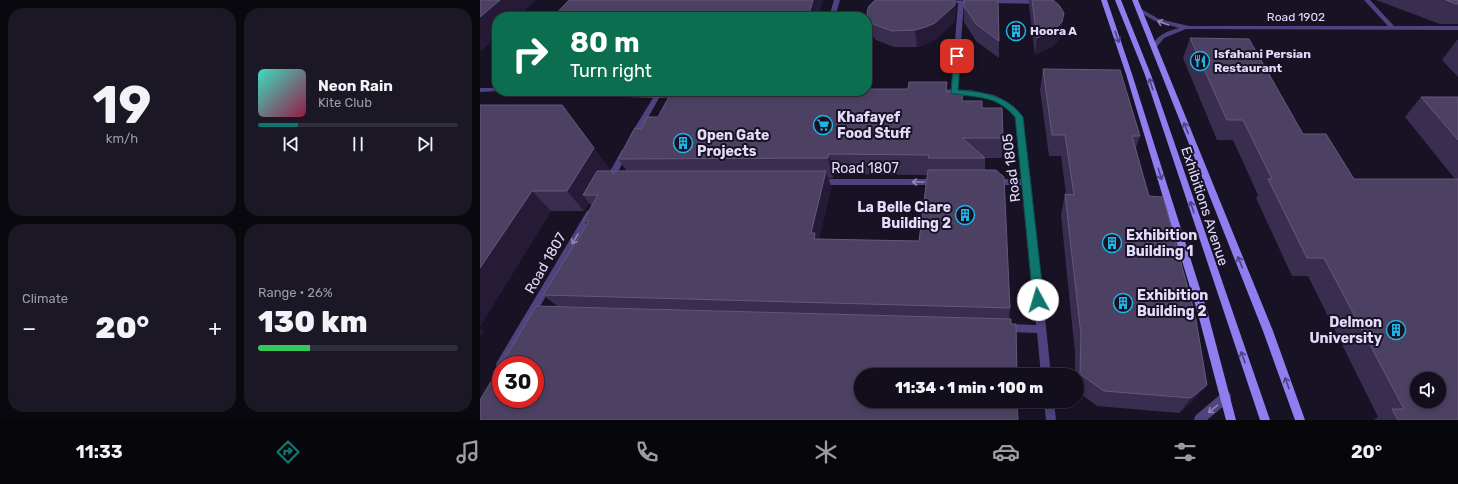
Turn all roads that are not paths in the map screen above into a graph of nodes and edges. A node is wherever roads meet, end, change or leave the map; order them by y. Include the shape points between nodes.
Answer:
1 (837, 0) edge
2 (1104, 0) edge
3 (1118, 0) edge
4 (1135, 0) edge
5 (1367, 0) edge
6 (939, 1) edge
7 (961, 1) junction
8 (1041, 2) edge
9 (1139, 10) junction
10 (833, 12) edge
11 (1392, 27) junction
12 (1190, 28) junction
13 (1458, 28) edge
14 (1154, 47) junction
15 (480, 90) edge
16 (492, 90) edge
17 (930, 91) edge
18 (954, 92) junction
19 (657, 96) edge
20 (813, 182) edge
21 (948, 182) edge
22 (987, 182) edge
23 (1027, 182) junction
24 (608, 186) edge
25 (595, 204) edge
26 (993, 328) edge
27 (1041, 329) junction
28 (507, 356) edge
29 (1045, 368) edge
30 (1226, 397) junction
31 (1050, 408) edge
32 (1051, 420) edge
33 (1199, 420) edge
34 (1231, 420) edge
35 (1265, 420) edge
36 (1300, 420) edge

1 - 10 street
2 -> 30 main road via 1203,314
35 -> 3 main road, Exhibitions Avenue via 1148,75
4 - 9 main road
5 - 11 street
6 - 7 street
7 - 8 street
7 - 18 street
12 -> 9 street, Road 1902 via 1151,19
9 - 14 main road
11 - 12 street, Road 1902
11 - 13 street, Road 1902
12 - 14 street via 1168,33 1157,39
36 -> 14 main road via 1268,331
15 - 16 street
17 - 18 street, Road 1805
18 - 23 street, Road 1805 via 984,95 998,100 1010,107 1019,117
19 - 24 street
21 -> 20 street, Road 1807
22 - 23 street
23 - 27 street, Road 1805
25 -> 28 street, Road 1807 via 535,314
26 - 27 street
27 - 29 street, Road 1805
30 -> 33 street
30 - 34 main road
31 - 32 street

